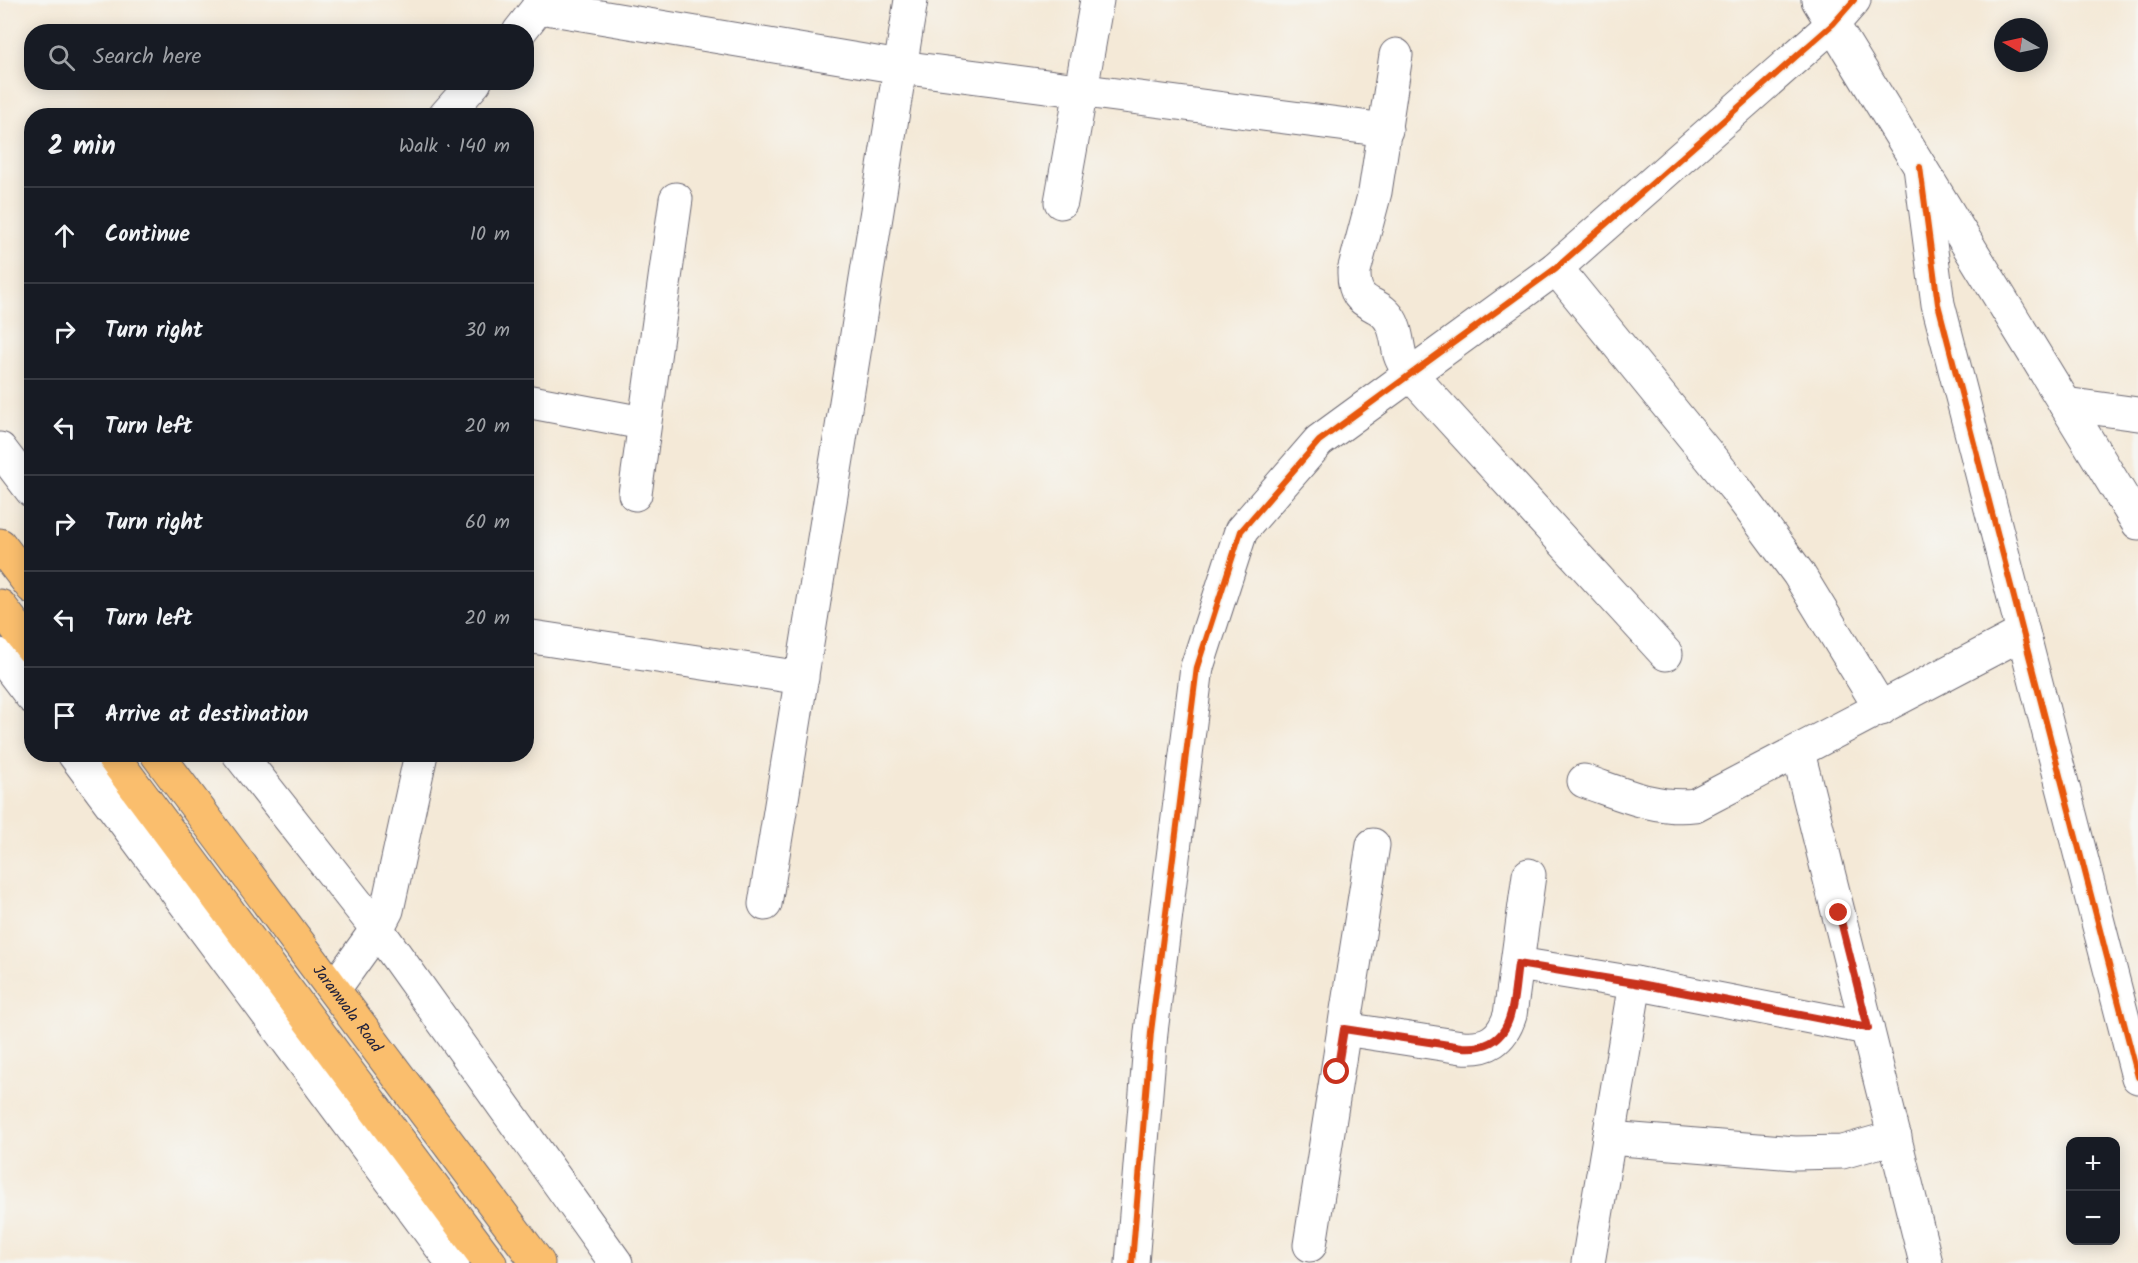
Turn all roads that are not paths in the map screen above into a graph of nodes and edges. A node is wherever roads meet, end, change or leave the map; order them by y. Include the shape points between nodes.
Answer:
1 (911, 0) edge
2 (1096, 0) edge
3 (1835, 8) edge
4 (535, 13) edge
5 (1396, 56) dead end
6 (900, 67) junction
7 (468, 90) edge
8 (1080, 90) junction
9 (452, 108) edge
10 (1386, 130) junction
11 (1920, 167) junction
12 (676, 199) dead end
13 (1061, 202) dead end
14 (1556, 268) junction
15 (1411, 375) junction
16 (534, 403) edge
17 (2065, 404) junction
18 (2138, 414) edge
19 (643, 423) junction
20 (0, 448) edge
21 (24, 480) edge
22 (635, 494) dead end
23 (2138, 523) edge
24 (0, 545) edge
25 (24, 573) edge
26 (1, 610) edge
27 (2023, 633) junction
28 (534, 637) edge
29 (24, 638) edge
30 (1666, 654) dead end
31 (0, 655) edge
32 (802, 678) junction
33 (24, 686) edge
34 (1881, 709) junction
35 (1798, 752) junction
36 (80, 762) edge
37 (117, 762) edge
38 (163, 762) edge
39 (245, 762) edge
40 (419, 762) edge
41 (1584, 781) dead end
42 (1373, 845) dead end
43 (1529, 875) dead end
44 (765, 904) dead end
45 (377, 929) junction
46 (1518, 964) junction
47 (1635, 983) junction
48 (334, 990) junction
49 (1868, 1028) junction
50 (1344, 1029) junction
51 (2138, 1077) edge
52 (1895, 1137) junction
53 (1609, 1138) junction
54 (1310, 1245) dead end
55 (453, 1263) edge
56 (490, 1263) edge
57 (538, 1263) edge
58 (616, 1263) edge
59 (1132, 1263) edge
60 (1588, 1263) edge
61 (1926, 1263) edge

1 - 6 street
2 - 8 street
3 - 11 street
3 - 14 street
4 - 6 street
5 - 10 street
6 - 8 street
6 - 32 street
7 - 9 street
8 - 10 street
8 - 13 street
10 - 15 street via 1353,285 1364,302 1384,312 1392,322 1400,357
11 - 17 street
11 - 27 street via 1938,304
12 - 19 street
14 - 15 street
14 - 34 street via 1735,488 1798,573
15 - 30 street
15 - 59 street via 1319,441 1241,531 1197,668 1151,1032
16 - 19 street
17 - 18 street
17 - 23 street
19 - 22 street
20 - 21 street
24 - 25 main road
26 - 29 main road
27 - 34 street
27 - 51 street
28 - 32 street
31 - 33 street
32 - 44 street
34 - 35 street
35 - 41 street via 1695,805 1675,808
35 - 49 street
36 - 55 street
37 - 56 main road
38 - 48 main road, Jaranwala Road
39 - 45 street
40 - 45 street via 387,910
42 - 50 street
43 - 46 street
45 - 48 street
45 - 58 street
46 - 47 street
46 - 50 street via 1510,1015 1494,1042 1476,1048 1462,1047
47 - 49 street
47 - 53 street
48 - 57 main road, Jaranwala Road
49 - 52 street
50 - 54 street
52 - 53 street via 1842,1152 1795,1153
52 - 61 street
53 - 60 street

